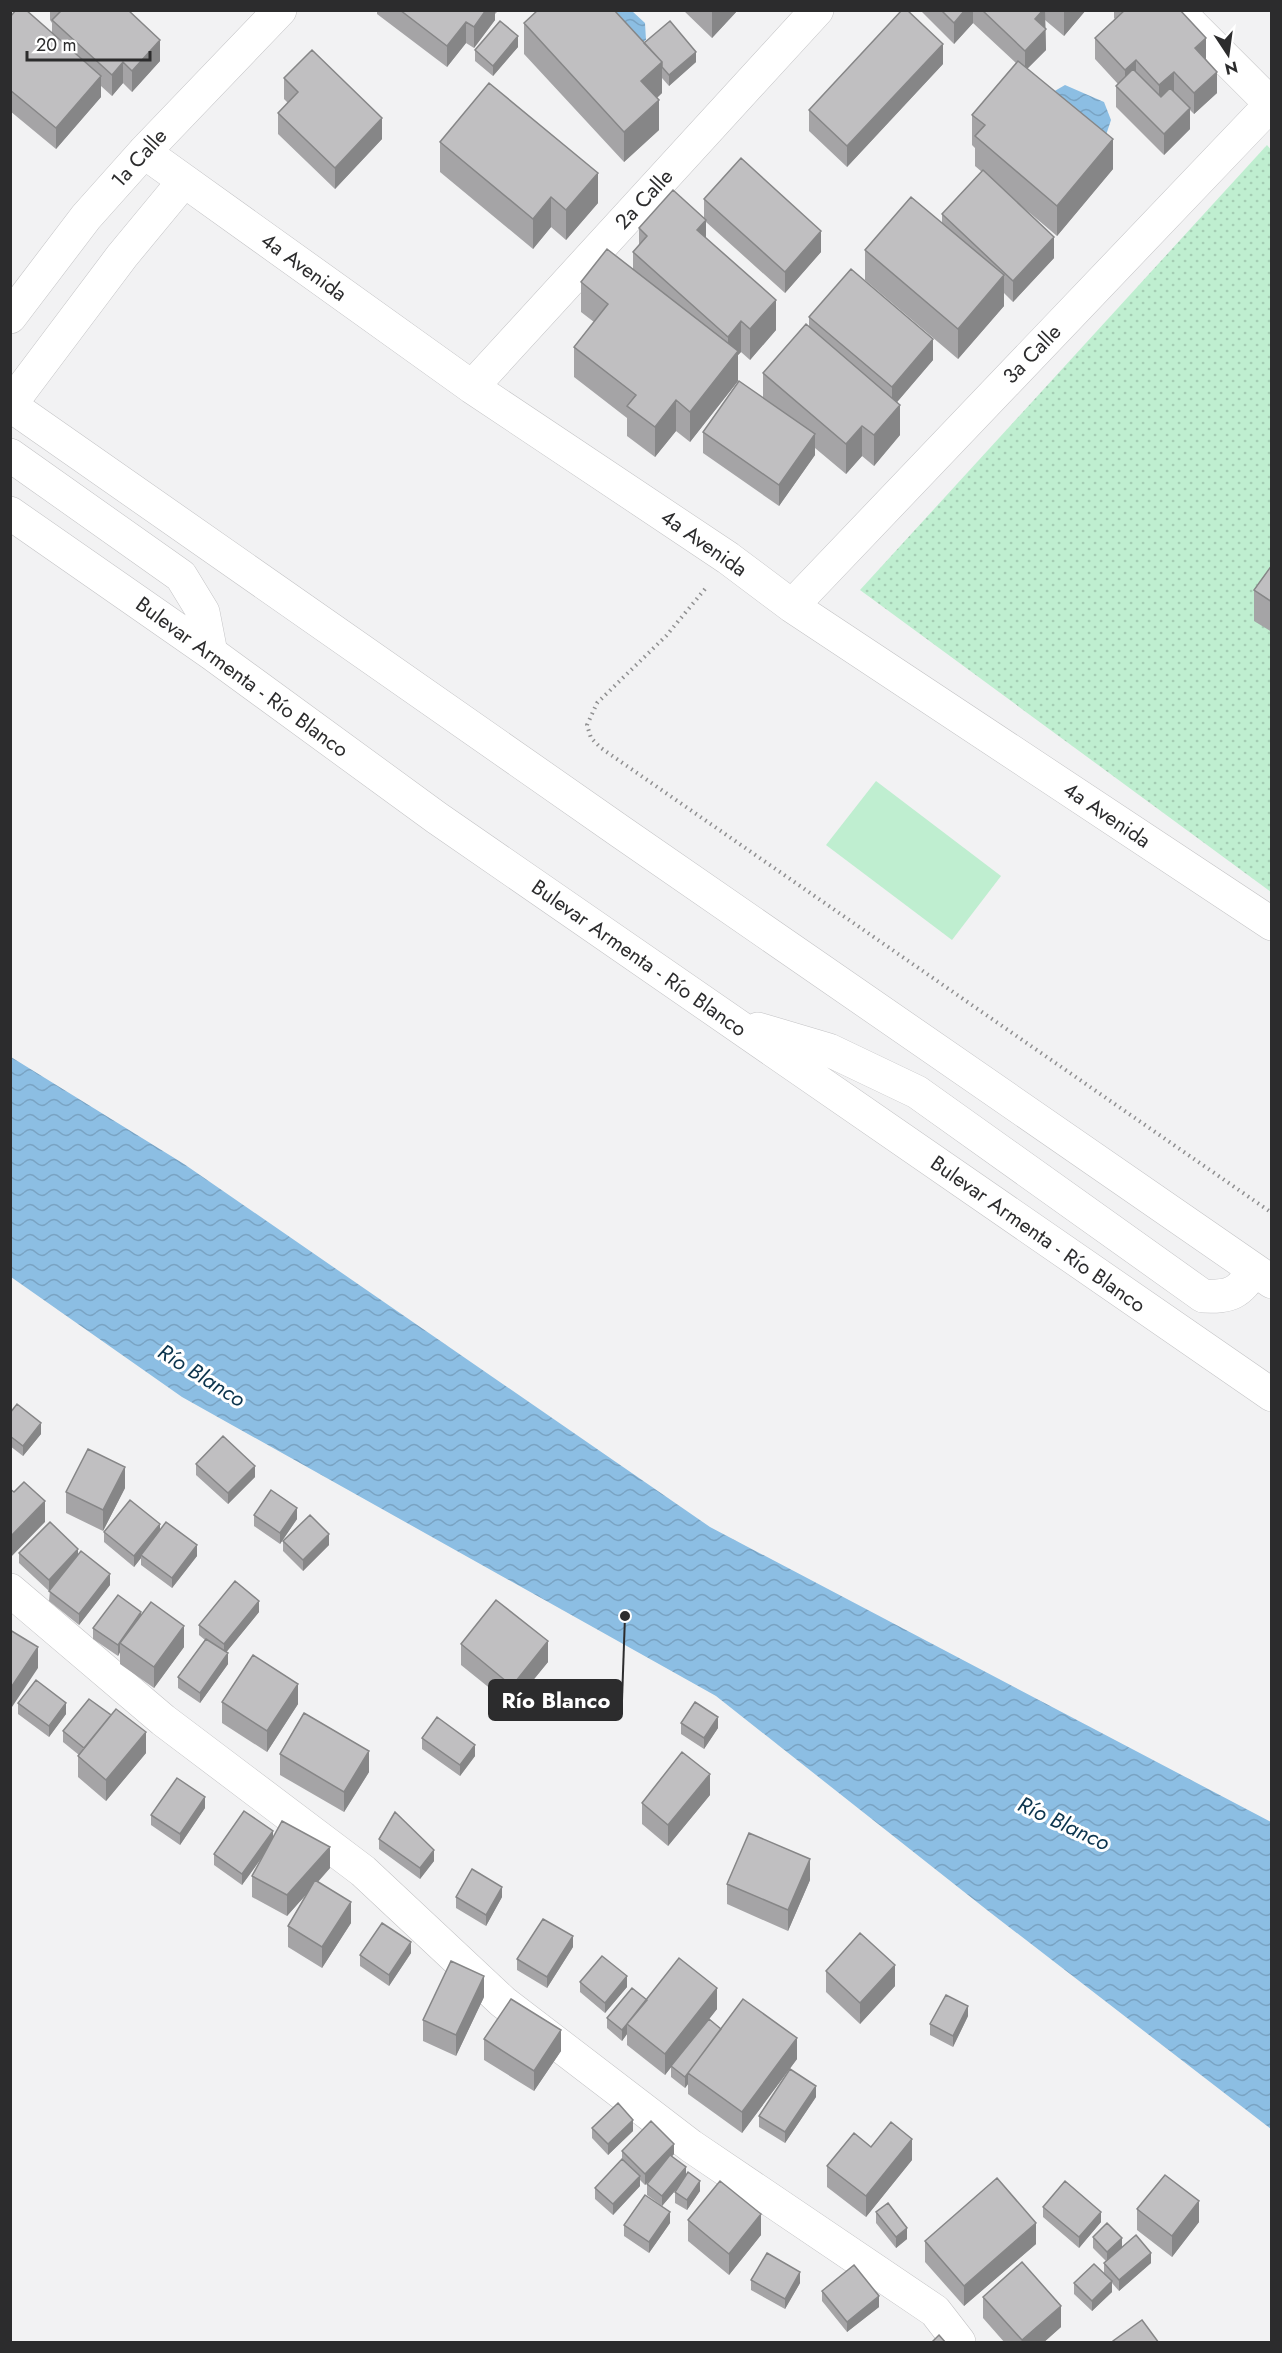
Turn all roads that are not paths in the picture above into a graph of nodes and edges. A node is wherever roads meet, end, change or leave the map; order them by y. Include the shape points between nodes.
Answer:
1 (280, 10) edge
2 (817, 10) edge
3 (1177, 10) edge
4 (1271, 104) edge
5 (144, 152) junction
6 (184, 181) junction
7 (10, 317) edge
8 (472, 387) junction
9 (10, 405) edge
10 (10, 455) edge
11 (10, 513) edge
12 (792, 606) junction
13 (211, 653) junction
14 (1272, 924) edge
15 (728, 1019) junction
16 (1263, 1276) edge
17 (1272, 1395) edge
18 (10, 1590) edge
19 (959, 2343) edge

1 - 5 street, 1a Calle
2 - 8 street, 2a Calle
3 - 4 street
4 - 12 street, 3a Calle
5 - 6 street, 4a Avenida
5 - 7 street, 1a Calle via 86,217
6 - 8 street, 4a Avenida
6 - 9 street
8 - 12 street, 4a Avenida via 728,558
9 - 16 street
10 - 13 street via 181,576 203,612
11 - 13 street, Bulevar Armenta - Río Blanco
12 - 14 street, 4a Avenida
13 - 15 street, Bulevar Armenta - Río Blanco via 437,819
15 - 16 street via 829,1050 917,1092 1203,1296 1222,1297
15 - 17 street, Bulevar Armenta - Río Blanco
18 - 19 street via 163,1720 363,1871 503,2002 691,2146 935,2311

